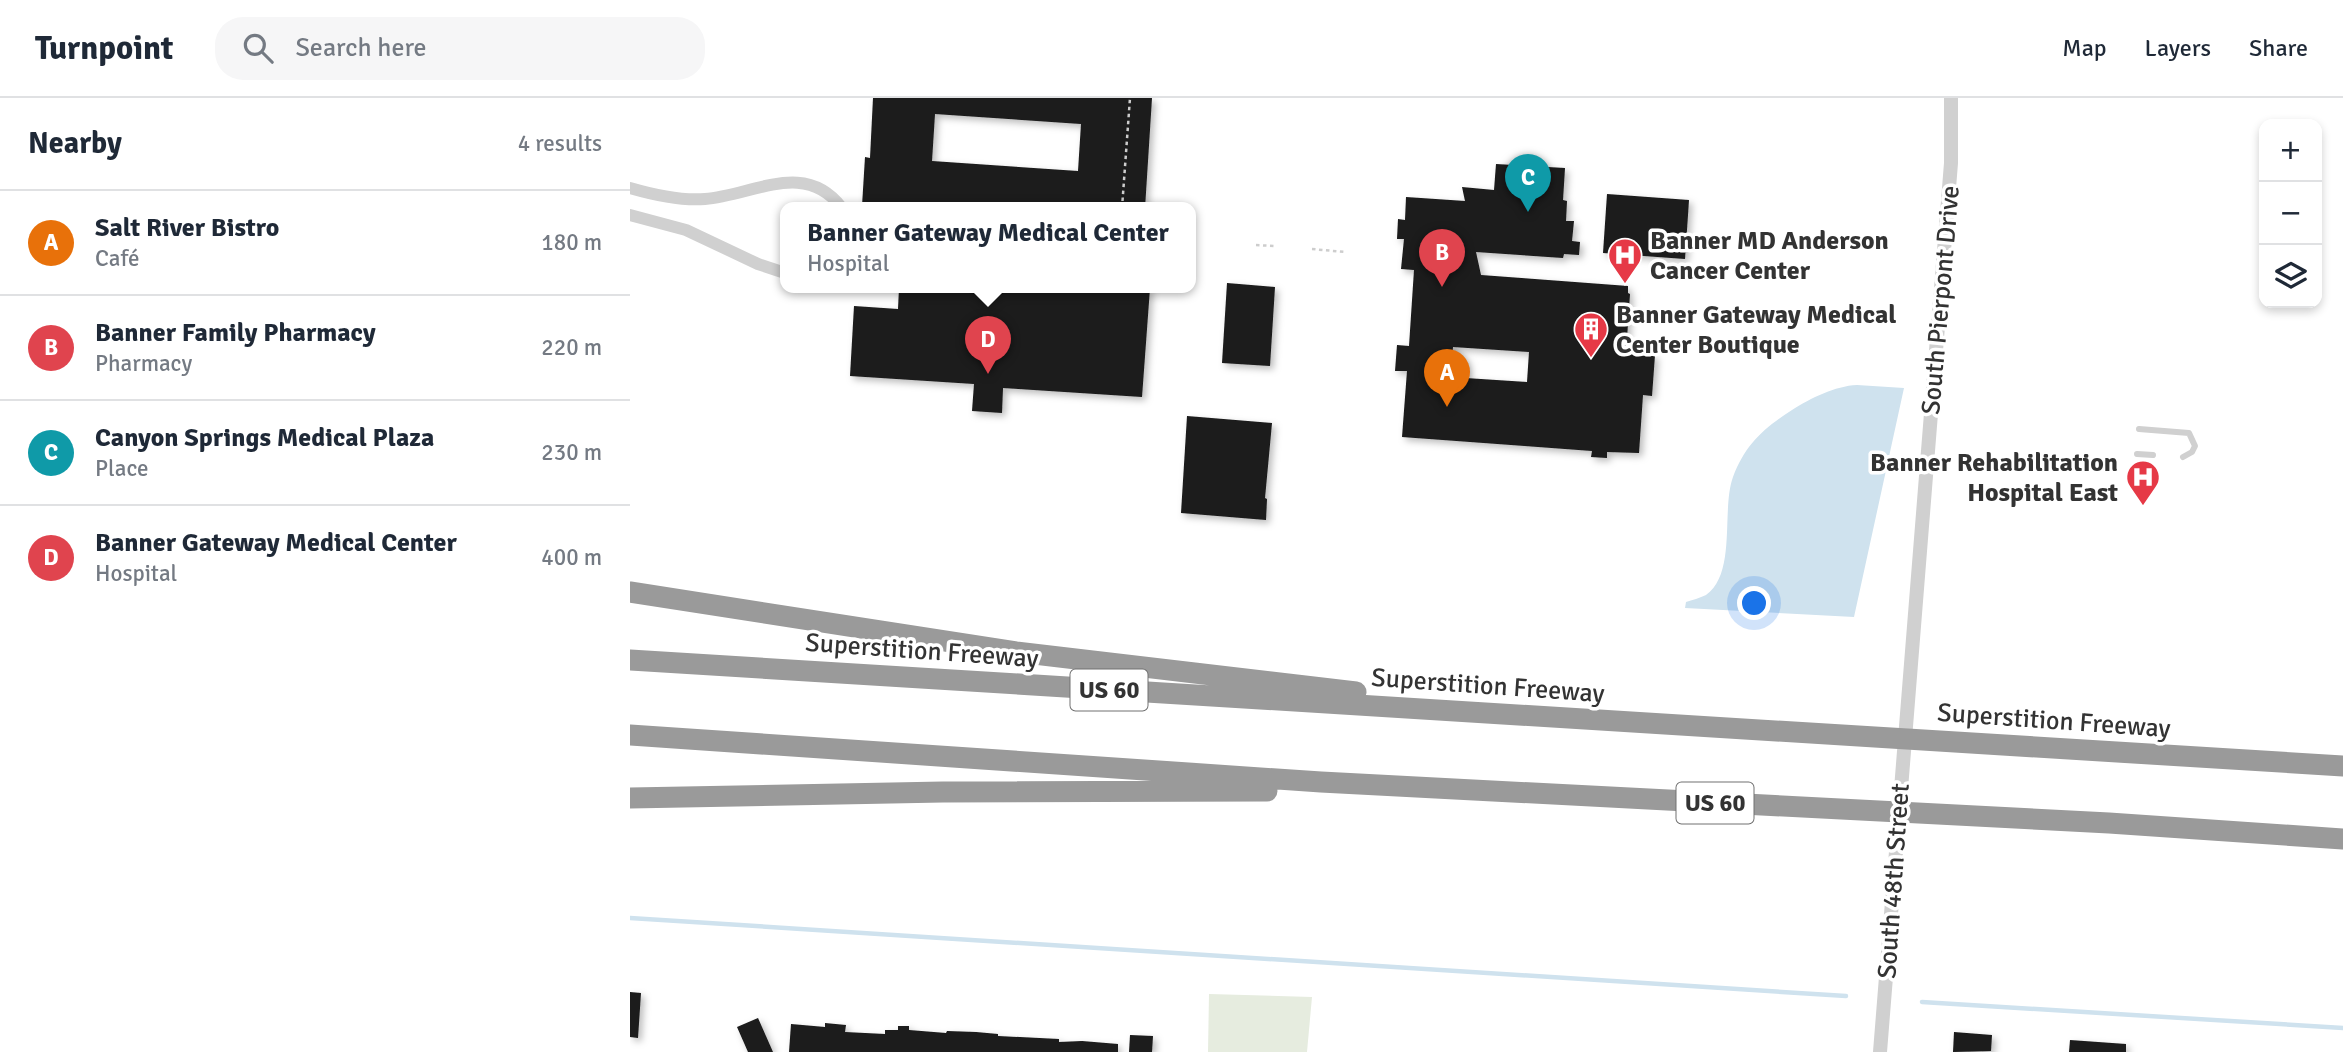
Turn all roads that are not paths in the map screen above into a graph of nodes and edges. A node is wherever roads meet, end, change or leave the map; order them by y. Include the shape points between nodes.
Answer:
1 (1951, 98) edge
2 (630, 188) edge
3 (837, 202) edge
4 (630, 215) edge
5 (780, 271) edge
6 (2139, 429) dead end
7 (2137, 454) dead end
8 (2153, 455) dead end
9 (2183, 457) dead end
10 (630, 592) edge
11 (630, 660) edge
12 (1907, 710) joint
13 (1588, 720) junction
14 (630, 735) edge
15 (2343, 766) edge
16 (1321, 782) junction
17 (630, 798) edge
18 (2109, 823) junction
19 (2343, 839) edge
20 (2343, 850) edge
21 (1880, 1052) edge

1 - 12 street, South Pierpont Drive via 1951,163
2 - 3 street via 703,199 774,183 813,184
4 - 5 street via 686,230
6 - 9 lane via 2189,433 2195,446
7 - 8 lane
10 - 13 highway via 1016,652
11 - 13 highway, Superstition Freeway / US 60
12 - 21 street, South 48th Street
13 - 15 highway, Superstition Freeway / US 60
14 - 16 highway, US 60
16 - 17 highway via 1290,790
16 - 18 highway, US 60
18 - 19 highway, US 60
18 - 20 highway

